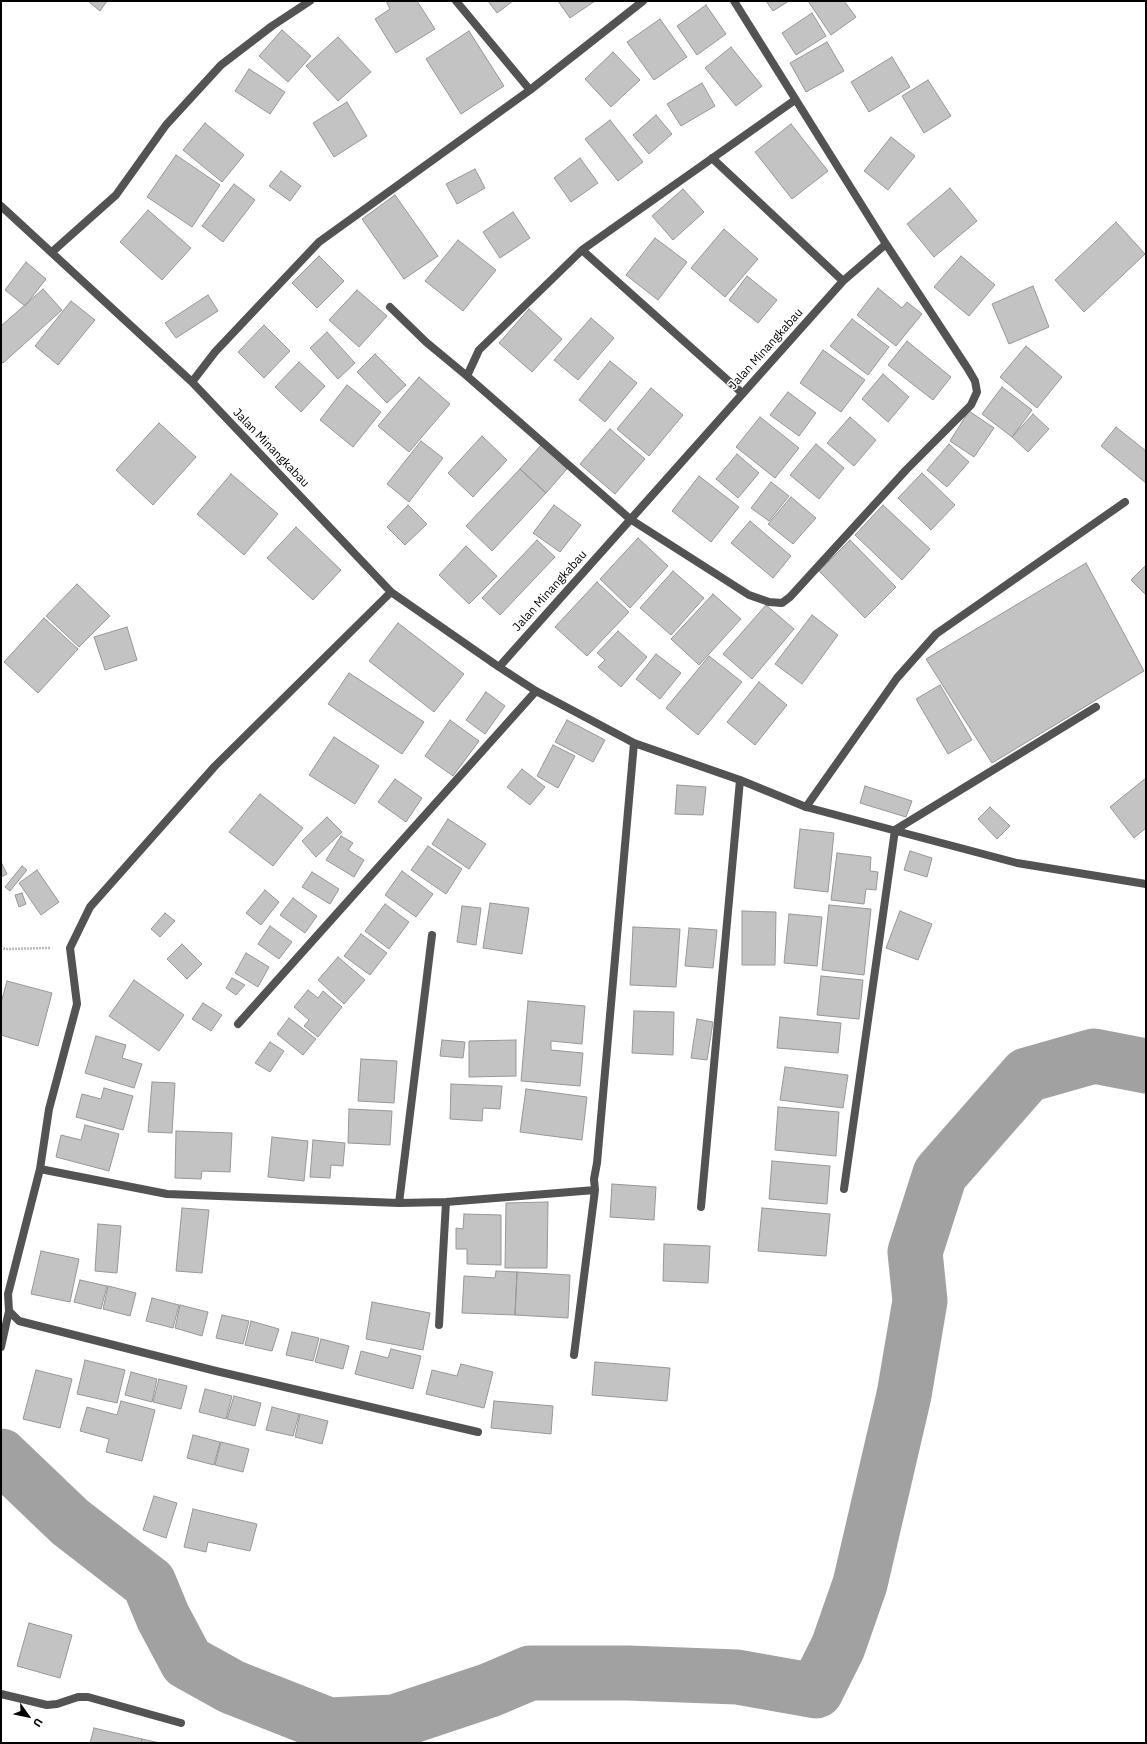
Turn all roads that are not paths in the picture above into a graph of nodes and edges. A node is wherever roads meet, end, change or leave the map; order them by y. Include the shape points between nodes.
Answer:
1 (310, 1) edge
2 (456, 1) edge
3 (643, 1) edge
4 (734, 1) edge
5 (530, 90) junction
6 (795, 100) junction
7 (712, 158) junction
8 (1, 206) edge
9 (886, 244) junction
10 (582, 250) junction
11 (52, 252) junction
12 (844, 281) junction
13 (390, 307) dead end
14 (467, 376) junction
15 (192, 382) junction
16 (742, 393) junction
17 (1125, 502) dead end
18 (630, 519) junction
19 (391, 592) junction
20 (499, 667) junction
21 (536, 691) junction
22 (1096, 706) dead end
23 (634, 743) junction
24 (740, 780) junction
25 (806, 807) junction
26 (895, 830) junction
27 (1146, 884) edge
28 (432, 936) dead end
29 (238, 1024) dead end
30 (40, 1169) junction
31 (844, 1189) dead end
32 (595, 1190) junction
33 (446, 1202) junction
34 (399, 1203) junction
35 (701, 1207) dead end
36 (9, 1311) junction
37 (439, 1325) dead end
38 (1, 1347) edge
39 (574, 1355) dead end
40 (478, 1432) dead end
41 (1, 1694) edge
42 (182, 1723) dead end

1 - 11 street via 221,65 166,125 116,195
2 - 5 street
3 - 5 street
4 - 6 street
5 - 15 street via 319,242 215,352
6 - 7 street
6 - 9 street
7 - 10 street
7 - 12 street
8 - 11 street, Jalan Minangkabau
9 - 12 street, Jalan Minangkabau
9 - 18 street via 975,381 977,392 971,405 906,470 782,603 769,602 749,595
10 - 14 street via 478,350
10 - 16 street
11 - 15 street, Jalan Minangkabau
12 - 16 street, Jalan Minangkabau
13 - 14 street via 426,342
14 - 18 street
15 - 19 street, Jalan Minangkabau
16 - 18 street, Jalan Minangkabau
17 - 25 street via 936,634 897,678
18 - 20 street, Jalan Minangkabau
19 - 20 street, Jalan Minangkabau
19 - 30 street via 215,766 90,907 70,948 77,1004 50,1109
20 - 21 street
21 - 23 street
21 - 29 street
22 - 26 street
23 - 24 street
23 - 32 street
24 - 25 street
24 - 35 street
25 - 26 street
26 - 27 street via 1017,863
26 - 31 street
28 - 34 street
30 - 34 street via 167,1194
30 - 36 street via 8,1294
32 - 33 street
32 - 39 street
33 - 34 street
33 - 37 street
36 - 38 street
36 - 40 street via 19,1321 216,1371
41 - 42 street via 47,1705 88,1697

